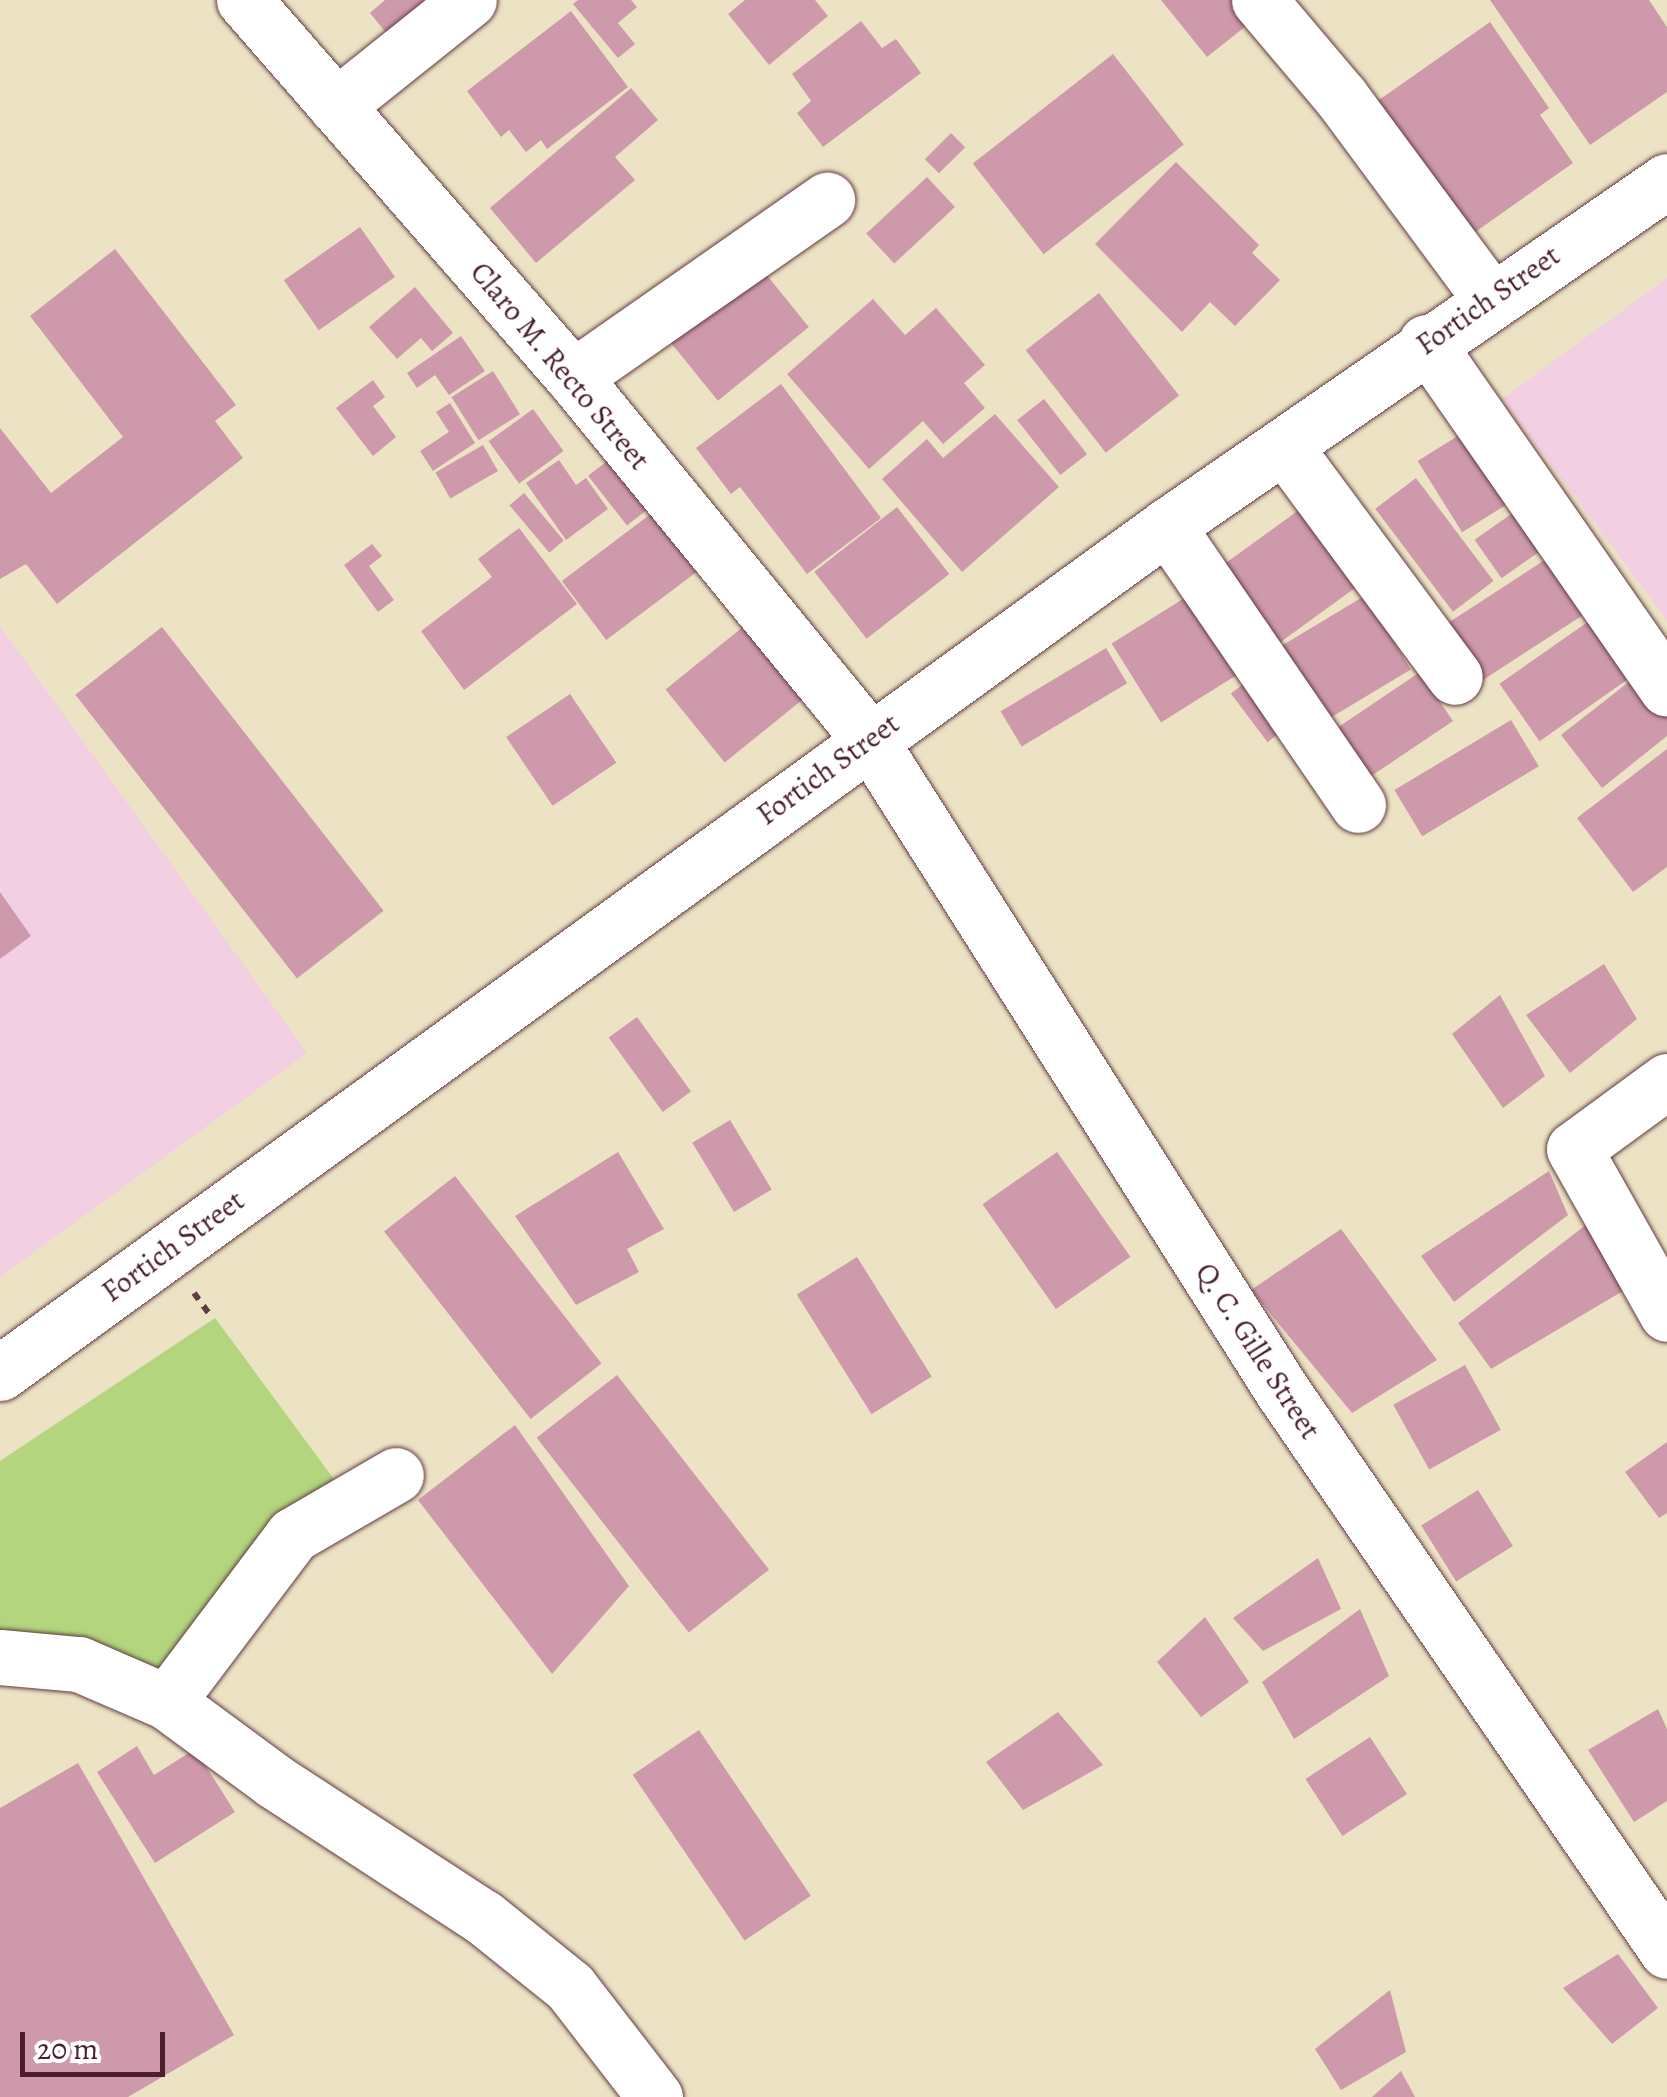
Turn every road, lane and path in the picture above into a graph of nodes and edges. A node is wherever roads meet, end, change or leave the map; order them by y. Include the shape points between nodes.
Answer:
1 (244, 0) edge
2 (469, 0) edge
3 (1259, 0) edge
4 (336, 106) junction
5 (1667, 180) edge
6 (826, 200) dead end
7 (1489, 298) junction
8 (1426, 342) junction
9 (573, 377) junction
10 (1284, 446) junction
11 (1166, 526) junction
12 (1455, 677) dead end
13 (1667, 690) edge
14 (869, 740) junction
15 (1358, 805) dead end
16 (1667, 1081) edge
17 (1667, 1314) edge
18 (0, 1372) edge
19 (396, 1475) dead end
20 (0, 1657) edge
21 (168, 1702) junction
22 (1667, 1951) edge
23 (655, 2097) edge

1 - 4 main road, Claro M. Recto Street
2 - 4 main road
3 - 7 main road via 1341,96
4 - 9 main road, Claro M. Recto Street
5 - 7 main road, Fortich Street
6 - 9 main road
7 - 8 main road, Fortich Street
8 - 10 main road, Fortich Street
8 - 13 main road
9 - 14 main road, Claro M. Recto Street
10 - 11 main road, Fortich Street
10 - 12 main road
11 - 14 main road, Fortich Street
11 - 15 main road
14 - 18 main road, Fortich Street
14 - 22 main road, Q. C. Gille Street via 1283,1392
16 - 17 main road via 1574,1149
19 - 21 main road via 293,1536
20 - 21 main road via 79,1664
21 - 23 main road via 483,1917 570,1986

